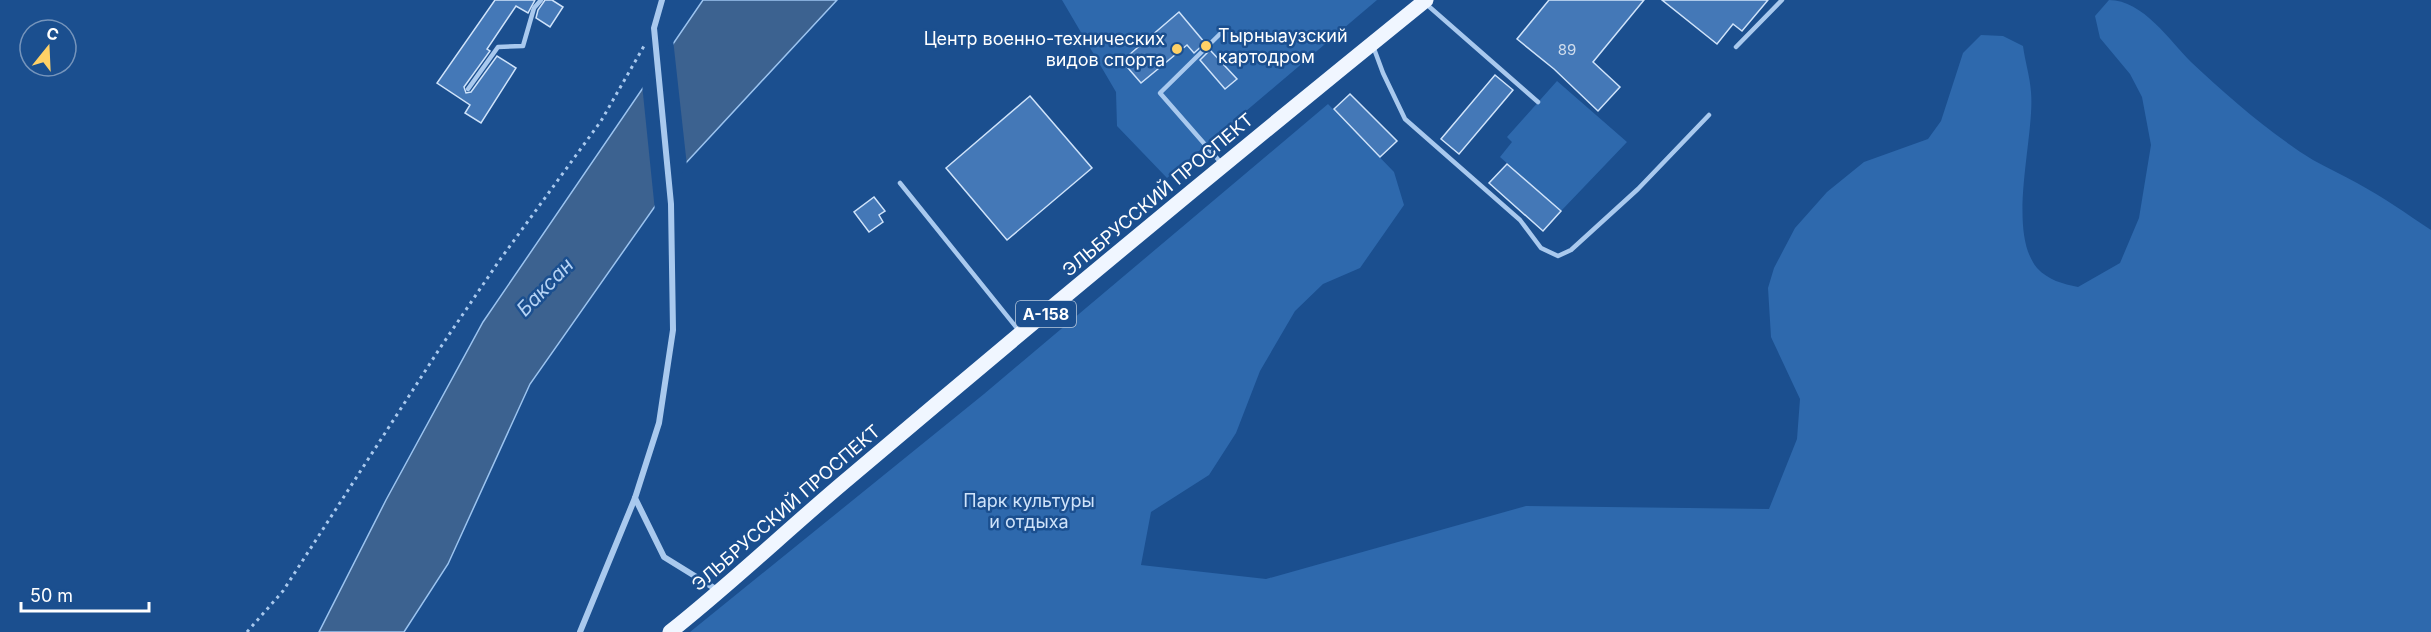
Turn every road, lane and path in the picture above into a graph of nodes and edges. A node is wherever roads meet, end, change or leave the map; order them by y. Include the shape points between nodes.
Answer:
1 (540, 0) edge
2 (662, 0) edge
3 (1782, 0) edge
4 (1425, 1) edge
5 (654, 28) junction
6 (1221, 33) dead end
7 (1372, 43) junction
8 (1736, 47) dead end
9 (468, 89) dead end
10 (1538, 102) dead end
11 (1709, 115) dead end
12 (1223, 166) junction
13 (900, 183) dead end
14 (1022, 334) junction
15 (634, 498) junction
16 (721, 591) junction
17 (247, 632) edge
18 (580, 632) edge
19 (670, 632) edge

1 - 9 lane via 523,46 498,47
2 - 5 street
3 - 8 lane
4 - 7 main road, ЭЛЬБРУССКИЙ ПРОСПЕКТ / А-158
4 - 10 lane
5 - 15 street via 670,204 673,330 659,423
5 - 17 path via 601,122 446,338 283,591
6 - 12 lane via 1160,93
7 - 11 lane via 1405,119 1520,220 1541,248 1558,256 1571,250 1638,189
7 - 12 main road, ЭЛЬБРУССКИЙ ПРОСПЕКТ / А-158
12 - 14 main road, ЭЛЬБРУССКИЙ ПРОСПЕКТ / А-158
13 - 14 lane
14 - 16 main road, ЭЛЬБРУССКИЙ ПРОСПЕКТ / А-158
15 - 16 street via 664,557
15 - 18 street
16 - 19 main road, ЭЛЬБРУССКИЙ ПРОСПЕКТ / А-158

